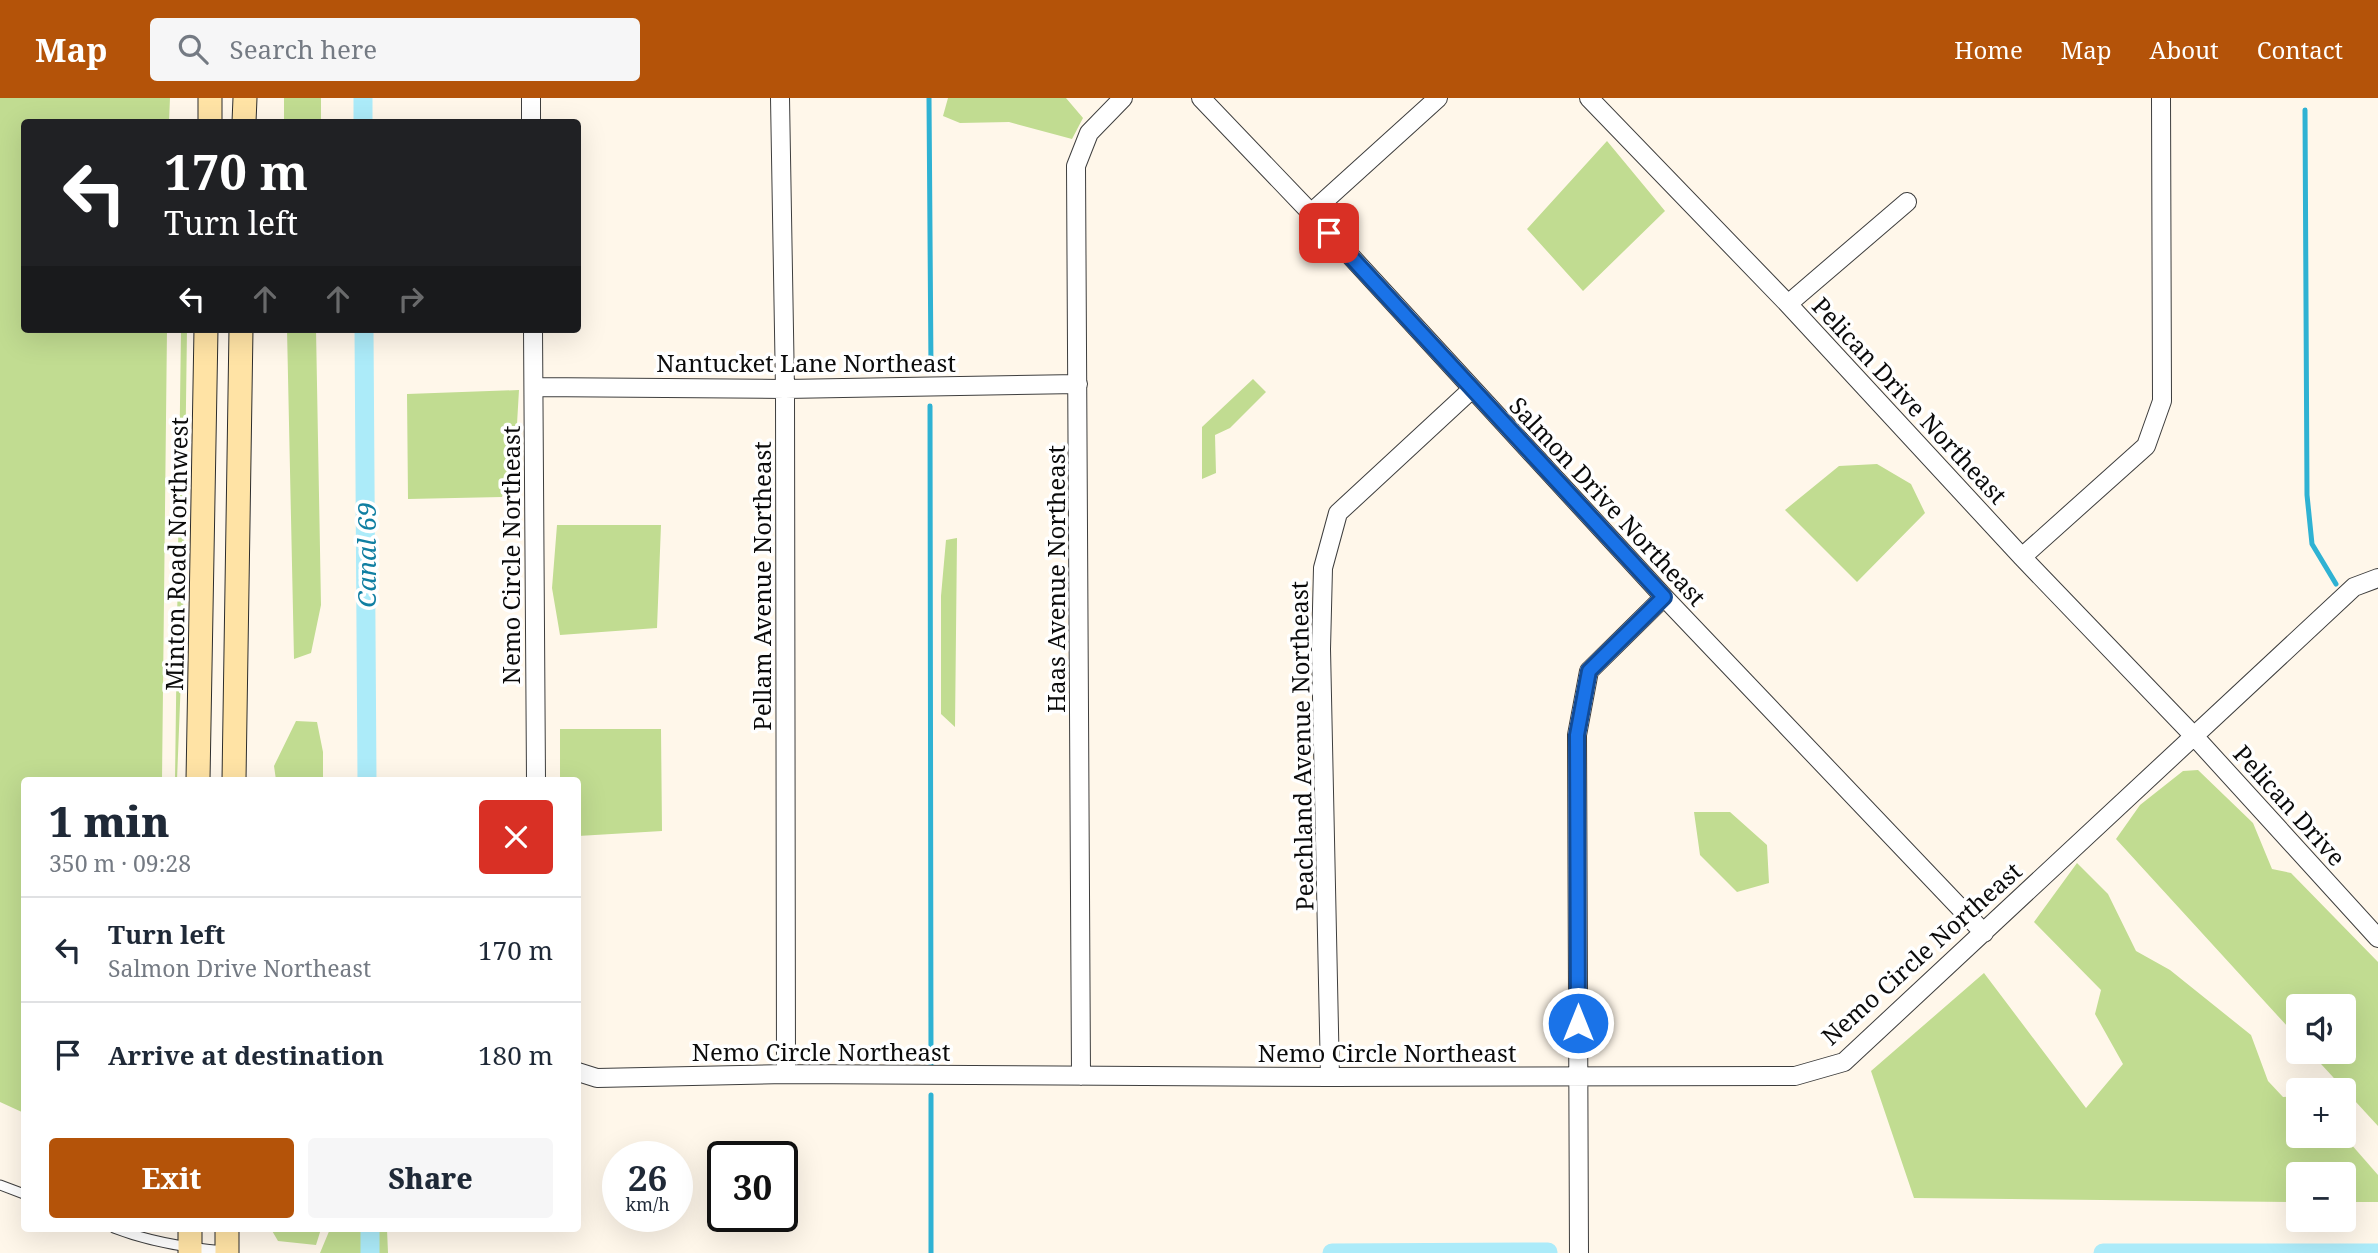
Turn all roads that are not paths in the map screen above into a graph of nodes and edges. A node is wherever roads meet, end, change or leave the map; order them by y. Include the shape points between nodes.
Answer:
1 (210, 98) edge
2 (245, 98) edge
3 (531, 98) edge
4 (780, 98) edge
5 (1123, 98) edge
6 (1201, 98) edge
7 (1438, 98) edge
8 (1588, 98) edge
9 (2161, 98) edge
10 (210, 119) edge
11 (244, 119) edge
12 (531, 119) edge
13 (1907, 202) dead end
14 (1311, 213) junction
15 (1788, 304) junction
16 (206, 333) edge
17 (241, 333) edge
18 (533, 333) edge
19 (1078, 384) junction
20 (534, 387) junction
21 (785, 389) junction
22 (1471, 390) junction
23 (2022, 557) junction
24 (2378, 578) edge
25 (1664, 597) junction
26 (2194, 736) junction
27 (198, 777) edge
28 (234, 777) edge
29 (536, 777) edge
30 (2372, 919) edge
31 (1984, 933) junction
32 (2378, 939) edge
33 (581, 1073) edge
34 (786, 1074) junction
35 (1081, 1076) junction
36 (1578, 1076) junction
37 (1330, 1077) junction
38 (0, 1185) edge
39 (21, 1193) edge
40 (123, 1232) edge
41 (190, 1243) edge
42 (227, 1244) edge
43 (1579, 1253) edge

1 - 10 main road
2 - 11 main road
3 - 12 street
4 - 21 street, Pellam Avenue Northeast
5 - 19 street, Haas Avenue Northeast via 1088,133 1076,166
6 - 14 street, Salmon Drive Northeast
7 - 14 street
8 - 15 street, Pelican Drive Northeast
9 - 23 street via 2162,401 2146,446
13 - 15 street
14 - 22 street, Salmon Drive Northeast
15 - 23 street, Pelican Drive Northeast
16 - 27 main road, Minton Road Northwest
17 - 28 main road
18 - 20 street, Nemo Circle Northeast
19 - 21 street, Nantucket Lane Northeast
19 - 35 street, Haas Avenue Northeast
20 - 21 street, Nantucket Lane Northeast
20 - 29 street, Nemo Circle Northeast
21 - 34 street, Pellam Avenue Northeast
22 - 25 street, Salmon Drive Northeast
22 - 37 street, Peachland Avenue Northeast via 1338,513 1323,568
23 - 26 street, Pelican Drive Northeast
24 - 26 street, Nemo Circle Northeast via 2354,587
25 - 31 street, Salmon Drive Northeast
25 - 36 street via 1589,671 1581,708 1577,735
26 - 30 street, Pelican Drive
26 - 31 street, Nemo Circle Northeast
30 - 32 street, Pelican Drive
31 - 36 street, Nemo Circle Northeast via 1844,1062 1795,1076
33 - 34 street, Nemo Circle Northeast via 597,1077
34 - 35 street, Nemo Circle Northeast
35 - 37 street, Nemo Circle Northeast
36 - 37 street, Nemo Circle Northeast
36 - 43 street
38 - 39 lane
40 - 41 lane
41 - 42 lane

